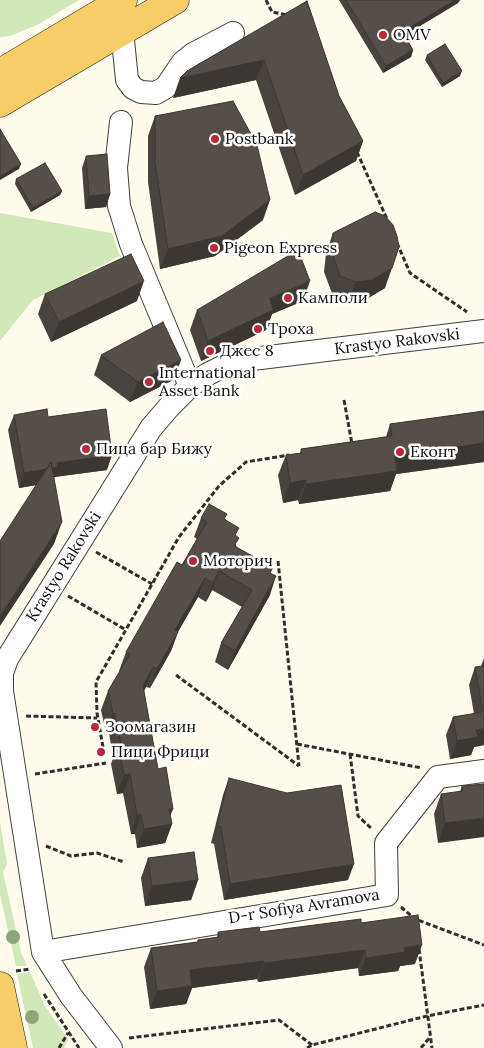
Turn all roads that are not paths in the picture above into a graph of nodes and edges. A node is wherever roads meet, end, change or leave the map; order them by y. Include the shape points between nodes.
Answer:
1 (123, 0) edge
2 (175, 0) edge
3 (122, 30) junction
4 (233, 33) dead end
5 (40, 49) junction
6 (0, 61) edge
7 (0, 73) edge
8 (0, 103) edge
9 (121, 122) dead end
10 (484, 331) edge
11 (190, 386) junction
12 (3, 710) edge
13 (484, 771) edge
14 (44, 952) junction
15 (0, 986) edge
16 (108, 1045) edge
17 (13, 1048) edge

1 - 5 main road
2 - 3 main road
3 - 4 street via 126,80 142,92 156,93 166,87 183,62 193,54
3 - 8 main road
5 - 6 main road
5 - 7 main road
9 - 11 street via 116,168 119,206 131,244
10 - 11 street, Krastyo Rakovski via 244,360 226,365
11 - 12 street, Krastyo Rakovski via 151,428 7,659 2,673
12 - 14 street, Krastyo Rakovski
13 - 14 street, D-r Sofiya Avramova via 438,777 386,843 387,895
14 - 16 street, Krastyo Rakovski via 70,996
15 - 17 main road

